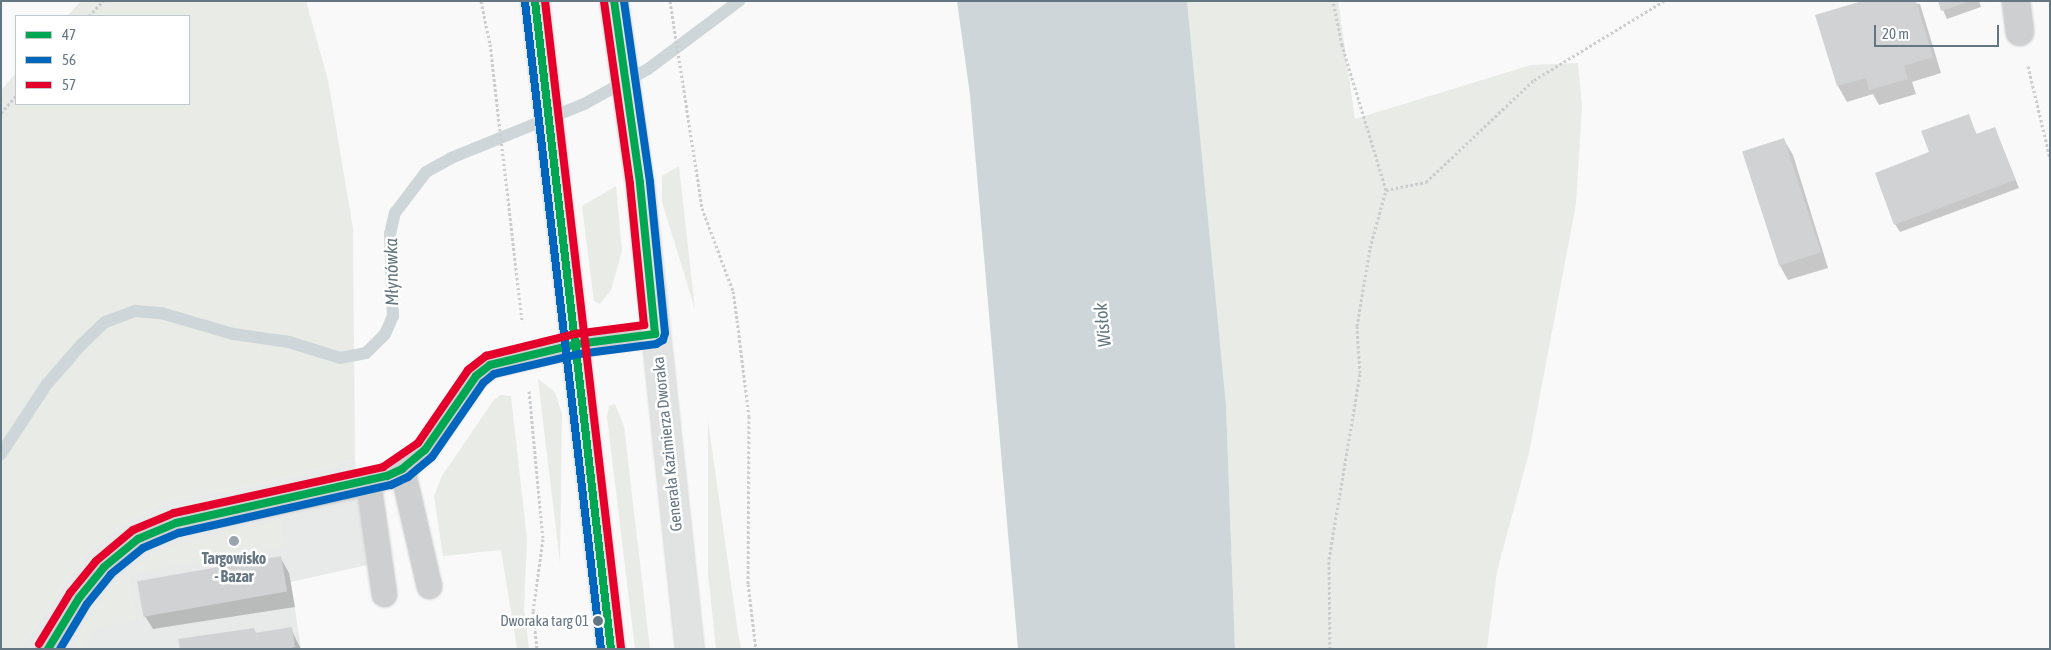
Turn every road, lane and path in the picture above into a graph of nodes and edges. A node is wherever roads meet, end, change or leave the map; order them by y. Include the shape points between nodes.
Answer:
1 (103, 1) edge
2 (481, 1) edge
3 (614, 1) edge
4 (670, 1) edge
5 (1333, 1) edge
6 (1664, 1) edge
7 (2016, 1) edge
8 (536, 10) edge
9 (91, 15) edge
10 (2020, 32) joint
11 (15, 97) edge
12 (1, 112) edge
13 (2050, 158) edge
14 (1386, 190) junction
15 (655, 334) junction
16 (576, 344) junction
17 (525, 355) junction
18 (402, 469) junction
19 (368, 482) junction
20 (429, 586) dead end
21 (384, 594) dead end
22 (48, 649) edge
23 (537, 649) edge
24 (611, 649) edge
25 (690, 649) edge
26 (756, 649) edge
27 (1330, 649) edge

1 - 9 path
2 - 17 path via 490,44
3 - 15 main road, Generała Kazimierza Dworaka via 640,183
4 - 26 path via 702,208 732,291 737,320 748,416 748,584
5 - 14 path via 1342,44
6 - 14 path via 1534,80 1426,182
7 - 10 street
8 - 16 main road
10 - 13 path
11 - 12 path
14 - 27 path via 1370,248 1357,326 1360,373 1329,559
15 - 16 lane
15 - 25 main road, Generała Kazimierza Dworaka
16 - 17 lane
16 - 24 main road
17 - 18 lane via 501,360 476,376 425,450
17 - 23 path via 543,540 533,611
18 - 19 lane
18 - 20 lane
19 - 21 lane
19 - 22 lane via 176,523 138,539 104,566 79,598

